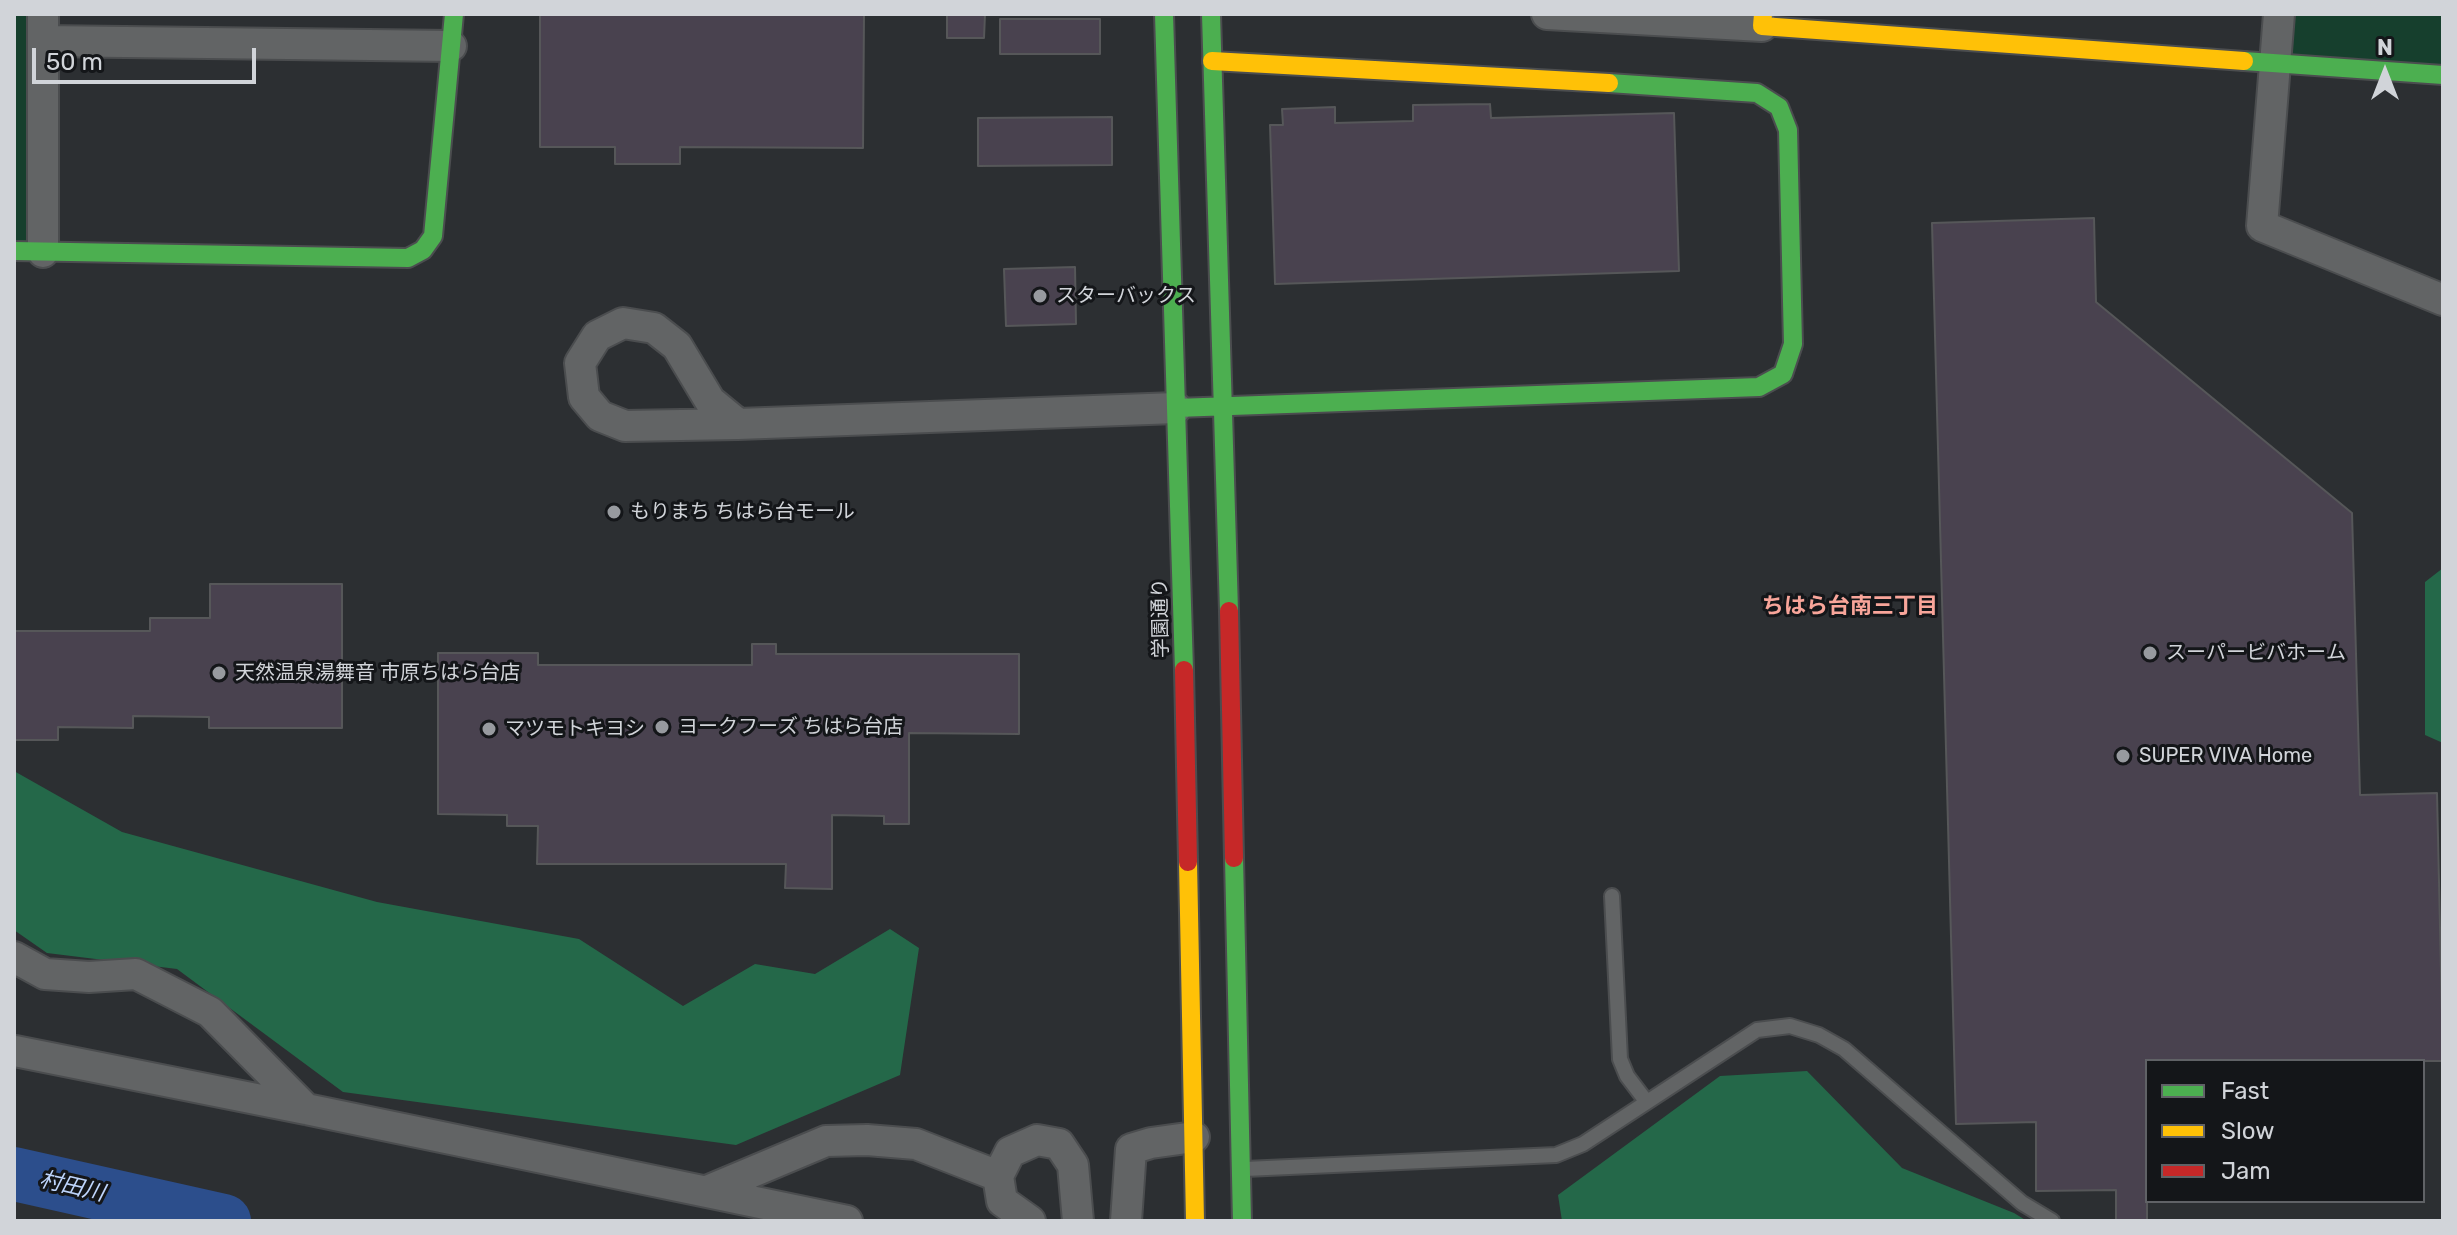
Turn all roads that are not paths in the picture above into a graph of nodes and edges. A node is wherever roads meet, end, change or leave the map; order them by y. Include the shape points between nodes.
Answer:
1 (454, 14) edge
2 (1164, 14) edge
3 (1211, 14) edge
4 (1547, 14) edge
5 (2279, 14) edge
6 (1762, 20) edge
7 (43, 28) edge
8 (451, 46) junction
9 (1212, 61) junction
10 (2276, 63) junction
11 (2443, 75) edge
12 (29, 252) edge
13 (2443, 300) edge
14 (1224, 406) junction
15 (1176, 408) junction
16 (738, 424) junction
17 (1612, 896) dead end
18 (14, 957) edge
19 (15, 1051) edge
20 (1646, 1101) junction
21 (306, 1109) junction
22 (1194, 1137) junction
23 (1240, 1169) junction
24 (998, 1176) junction
25 (707, 1191) junction
26 (847, 1221) edge
27 (1030, 1221) edge
28 (1078, 1221) edge
29 (1126, 1221) edge
30 (1195, 1221) edge
31 (1242, 1221) edge
32 (2052, 1221) edge

1 - 8 street
2 - 15 street, 学園通り
3 - 9 street
4 - 6 street
5 - 10 street
6 - 10 street
7 - 8 street
7 - 12 street
8 - 12 street via 433,236 408,258
9 - 14 street
9 - 14 street via 1733,90 1757,93 1779,107 1788,130 1793,344 1783,374 1759,387
10 - 11 street
10 - 13 street via 2262,226
14 - 15 street
14 - 23 street
15 - 16 street
15 - 22 street, 学園通り
16 - 16 street via 625,426 600,416 584,397 580,363 597,336 623,323 654,328 677,346 710,401
17 - 20 lane via 1620,1059
18 - 21 street via 45,974 136,974 210,1012
19 - 21 street
20 - 23 lane via 1583,1144 1556,1155
20 - 32 lane via 1757,1030 1790,1026 1844,1049 2022,1203
21 - 25 street
22 - 29 street via 1131,1149
22 - 30 street, 学園通り
23 - 31 street
24 - 25 street via 916,1144 826,1141
24 - 27 street via 1002,1201
24 - 28 street via 1010,1152 1037,1140 1059,1144 1073,1165
25 - 26 street

